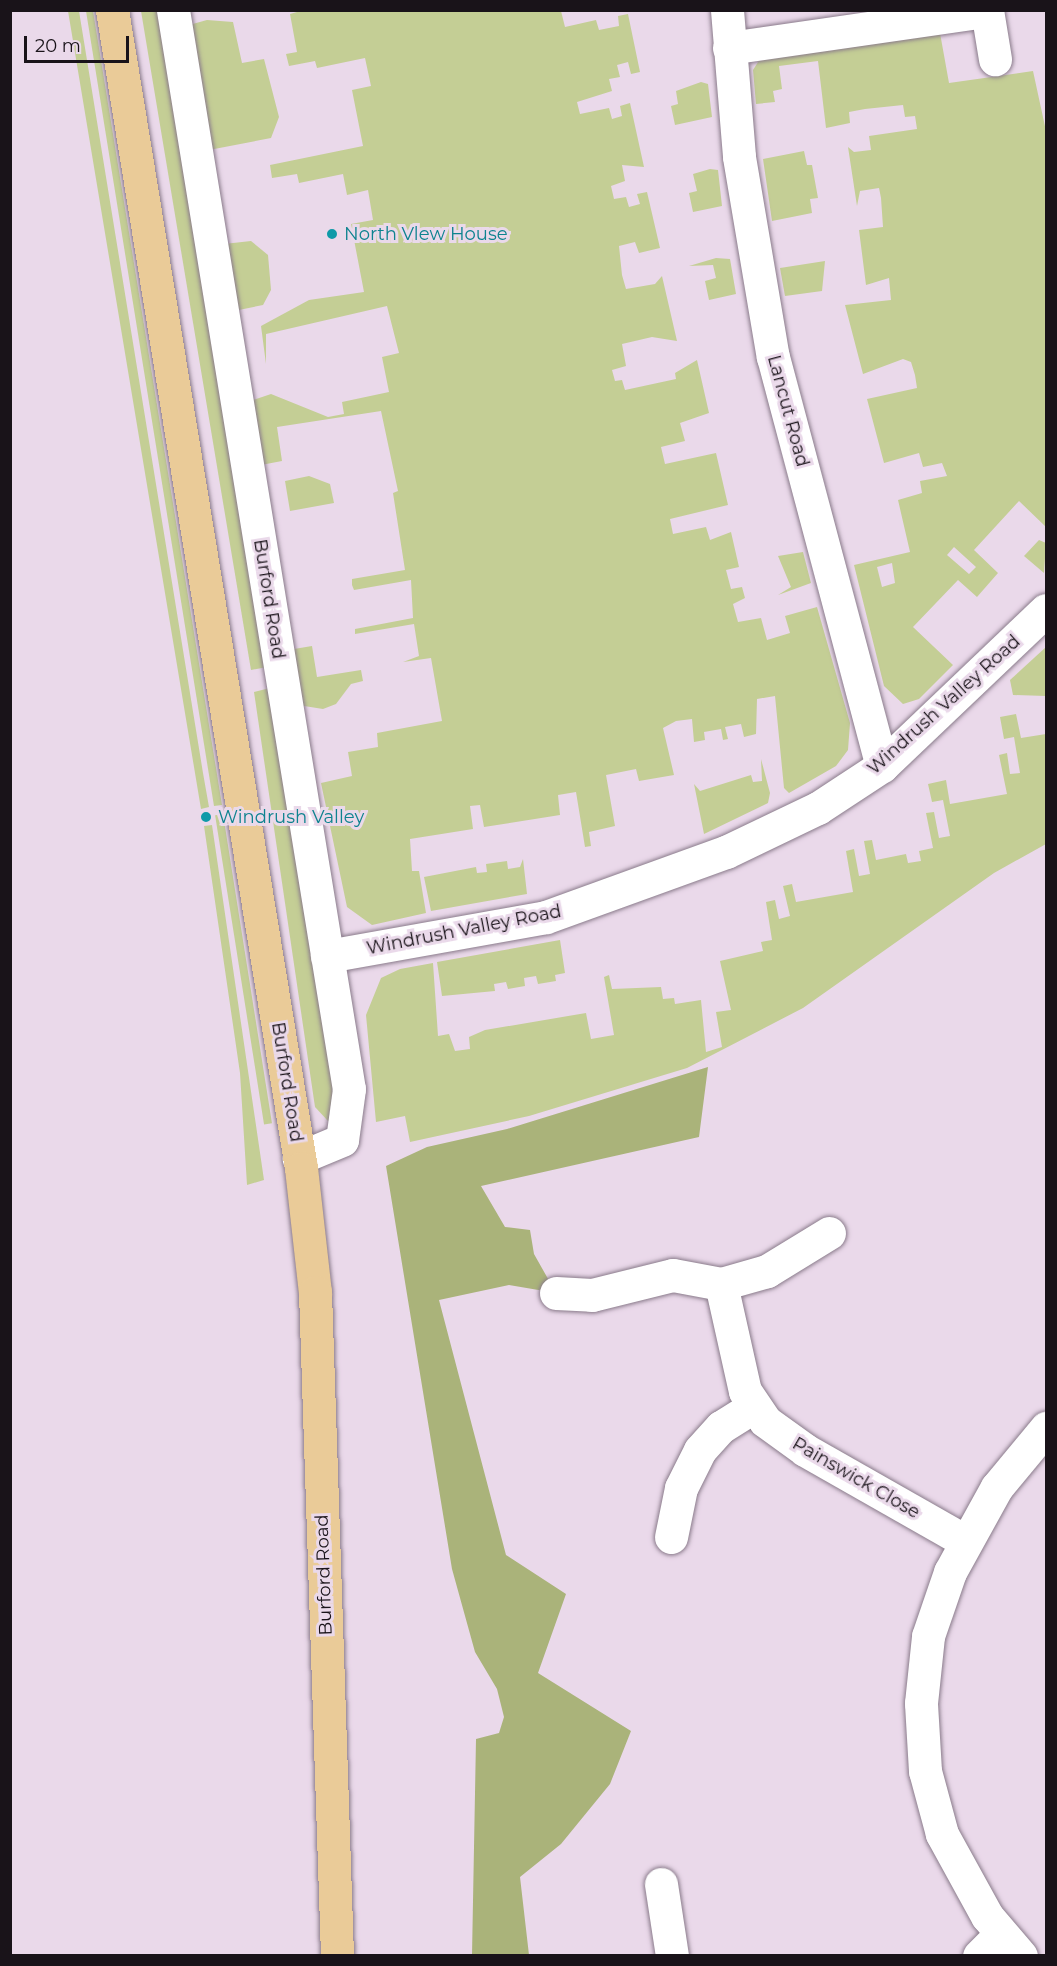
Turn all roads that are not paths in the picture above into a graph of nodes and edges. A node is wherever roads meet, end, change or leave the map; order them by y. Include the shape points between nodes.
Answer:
1 (112, 10) edge
2 (173, 10) edge
3 (727, 10) edge
4 (987, 11) edge
5 (729, 48) junction
6 (995, 59) dead end
7 (1047, 610) edge
8 (882, 766) junction
9 (327, 956) junction
10 (299, 1158) junction
11 (829, 1233) dead end
12 (721, 1284) junction
13 (556, 1293) dead end
14 (754, 1406) junction
15 (1047, 1428) edge
16 (671, 1537) dead end
17 (964, 1541) junction
18 (661, 1884) dead end
19 (1000, 1949) edge
20 (337, 1956) edge
21 (672, 1956) edge

1 - 10 main road, Burford Road
2 - 9 street, Burford Road
3 - 5 street, Lancut Road
4 - 5 street
4 - 6 street
5 - 8 street, Lancut Road via 739,157 773,357
7 - 8 street, Windrush Valley Road
8 - 9 street, Windrush Valley Road via 818,808 628,892 546,917
9 - 10 street, Burford Road via 349,1110 342,1140
10 - 20 main road, Burford Road via 315,1292
11 - 12 street via 767,1271
12 - 13 street via 673,1275 592,1294
12 - 14 street, Painswick Close via 738,1372
14 - 16 street via 721,1427 700,1450 681,1488
14 - 17 street, Painswick Close via 805,1450
15 - 17 street via 1004,1477
17 - 19 street via 928,1636 921,1703 925,1771 954,1861
18 - 21 street

